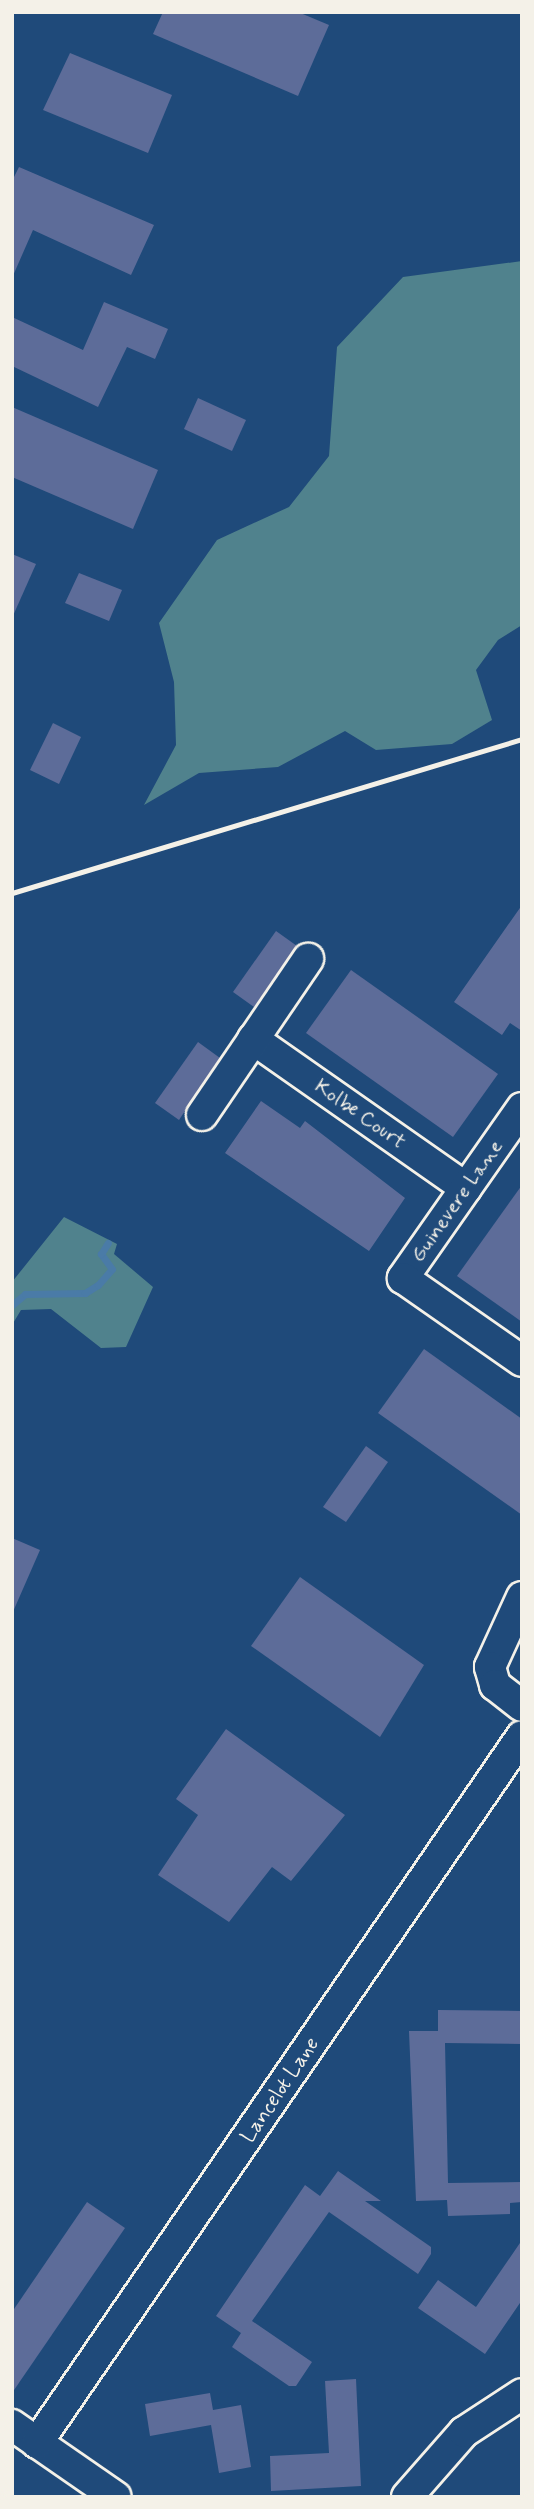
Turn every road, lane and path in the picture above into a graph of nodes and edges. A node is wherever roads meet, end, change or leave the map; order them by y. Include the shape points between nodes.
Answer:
1 (308, 959) dead end
2 (253, 1039) junction
3 (522, 1108) edge
4 (202, 1115) dead end
5 (466, 1188) junction
6 (522, 1361) edge
7 (522, 1597) edge
8 (522, 1706) edge
9 (522, 1736) edge
10 (522, 2395) edge
11 (12, 2425) edge
12 (37, 2443) junction
13 (116, 2497) edge
14 (407, 2497) edge

1 - 2 street
2 - 4 street
2 - 5 street, Kolbe Court
3 - 5 street, Guinevere Lane
5 - 6 street, Guinevere Lane via 403,1278
7 - 8 street via 489,1667 495,1685
9 - 12 street, Lancelot Lane
10 - 14 street via 464,2432
11 - 12 street
12 - 13 street

